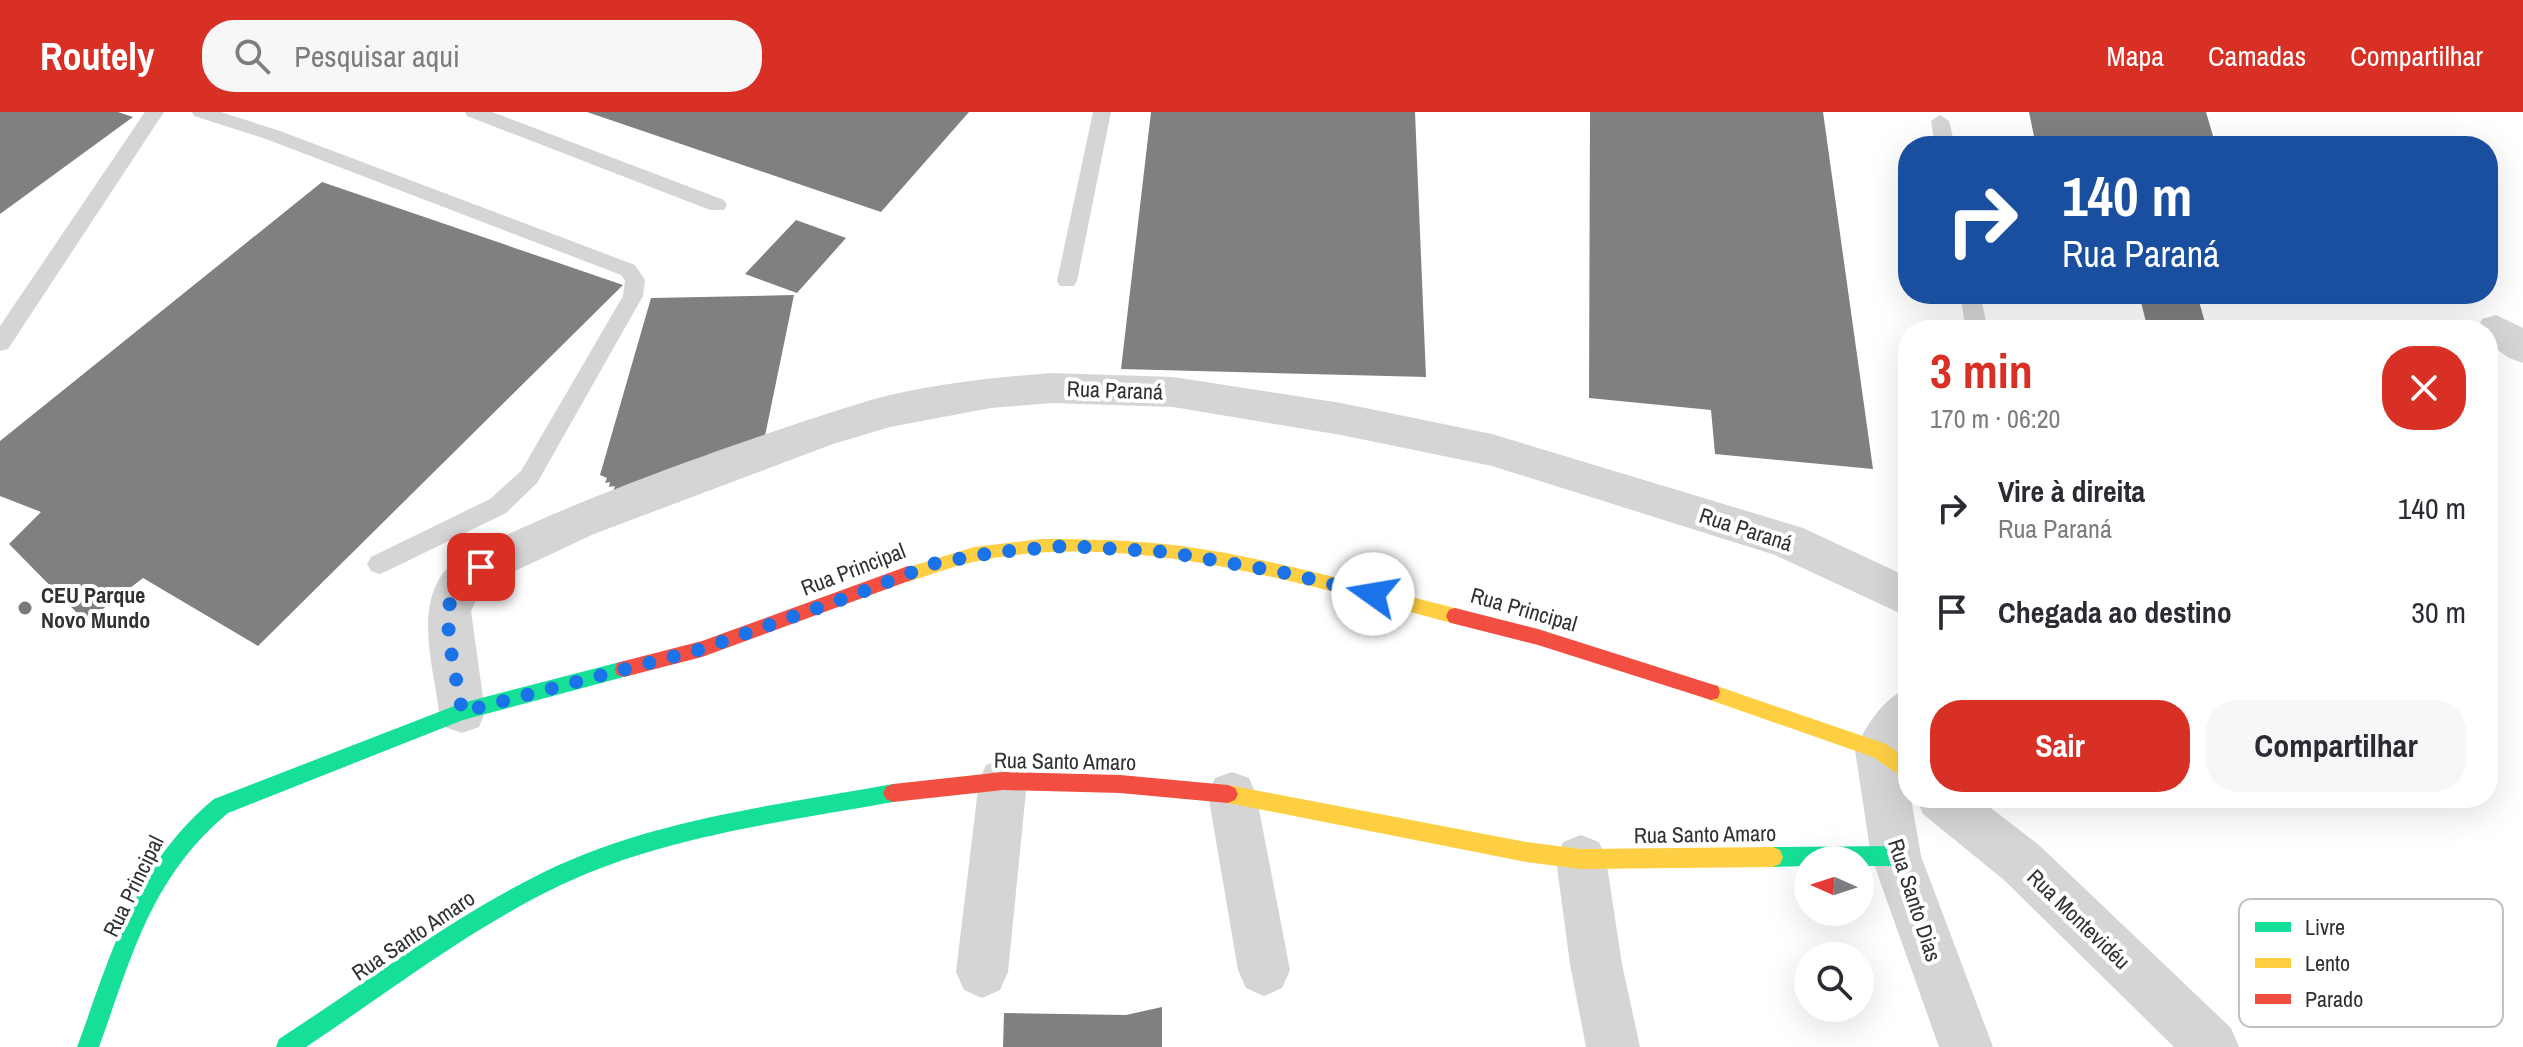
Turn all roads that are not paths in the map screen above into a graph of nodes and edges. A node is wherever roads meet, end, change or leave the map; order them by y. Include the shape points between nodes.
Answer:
1 (155, 112) edge
2 (201, 112) edge
3 (474, 112) edge
4 (1102, 112) edge
5 (1940, 121) dead end
6 (1943, 136) edge
7 (717, 205) dead end
8 (1067, 281) dead end
9 (0, 343) edge
10 (379, 564) dead end
11 (1898, 593) edge
12 (462, 712) junction
13 (1894, 761) edge
14 (1003, 781) junction
15 (1232, 794) junction
16 (1953, 808) edge
17 (1896, 856) junction
18 (1581, 859) junction
19 (1264, 970) dead end
20 (982, 972) dead end
21 (88, 1047) edge
22 (287, 1047) edge
23 (1613, 1047) edge
24 (1966, 1047) edge
25 (2212, 1047) edge

1 - 9 lane
2 - 10 lane via 628,270 635,280 633,296 529,477 498,506
3 - 7 lane
4 - 8 lane
5 - 6 lane
11 - 12 street, Rua Paraná via 1788,541 1492,450 1173,392 1022,390 890,411 821,432 579,522 481,567 456,589 449,611
12 - 13 street, Rua Principal via 702,649 936,563 1066,546 1167,552 1373,594 1553,641 1777,713
12 - 21 street, Rua Principal via 221,806 196,823 175,848 145,907
13 - 17 street, Rua Santo Dias
14 - 15 street, Rua Santo Amaro
14 - 20 street
14 - 22 street, Rua Santo Amaro via 856,799 722,824 612,854 498,907
15 - 18 street, Rua Santo Amaro
15 - 19 street
16 - 25 street, Rua Montevidéu via 2022,863
17 - 18 street, Rua Santo Amaro
17 - 24 street, Rua Santo Dias
18 - 23 street

